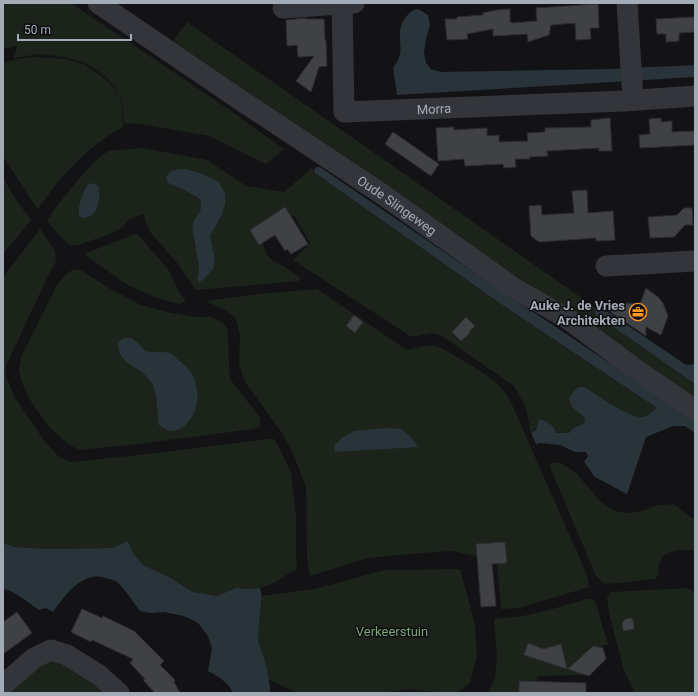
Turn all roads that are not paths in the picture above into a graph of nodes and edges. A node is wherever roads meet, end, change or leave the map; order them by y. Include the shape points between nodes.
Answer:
1 (98, 3) edge
2 (348, 3) edge
3 (627, 3) edge
4 (283, 8) dead end
5 (632, 93) junction
6 (695, 96) edge
7 (695, 261) edge
8 (606, 266) dead end
9 (695, 410) edge
10 (3, 685) edge
11 (119, 693) edge

1 - 9 street, Oude Slingeweg via 382,194 514,288 568,319
2 - 4 street, Morra
2 - 5 street, Morra via 344,112
3 - 5 street
5 - 6 street, Morra
7 - 8 street
10 - 11 street via 34,658 51,650 67,655 100,675

